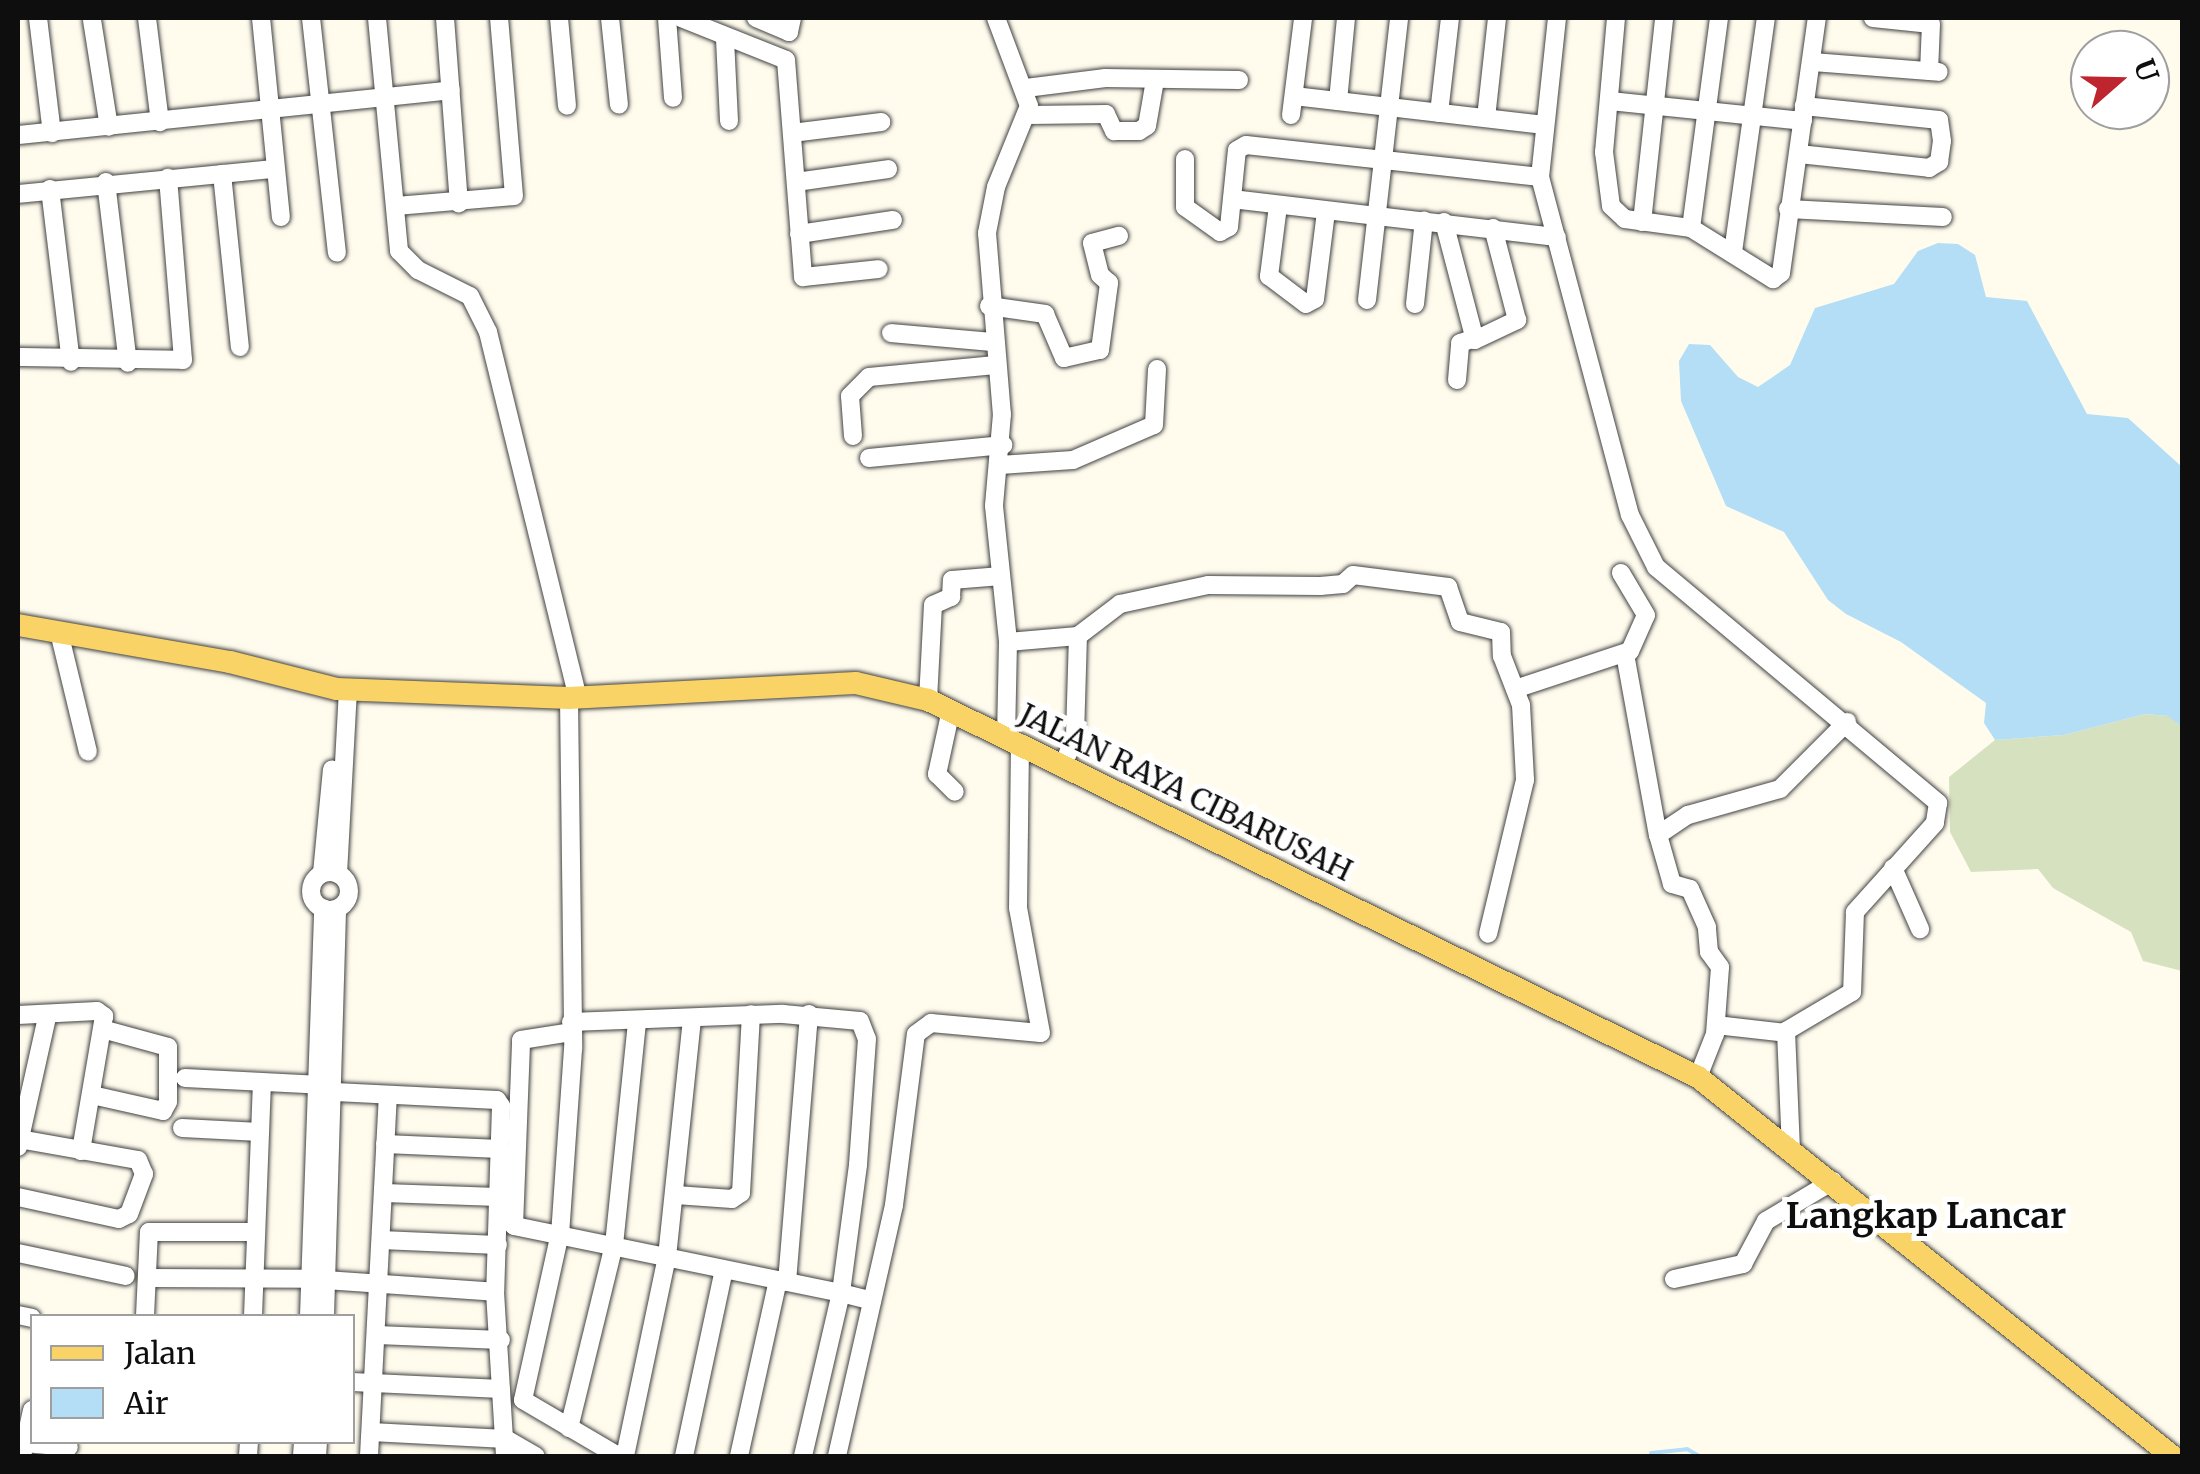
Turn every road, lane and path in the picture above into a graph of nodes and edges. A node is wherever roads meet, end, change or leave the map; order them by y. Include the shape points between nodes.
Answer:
1 (38, 18) edge
2 (147, 18) edge
3 (261, 18) edge
4 (310, 18) edge
5 (377, 18) edge
6 (445, 18) edge
7 (498, 18) edge
8 (560, 18) edge
9 (610, 18) edge
10 (667, 18) edge
11 (682, 18) edge
12 (756, 18) edge
13 (792, 18) edge
14 (996, 18) edge
15 (1303, 18) edge
16 (1346, 18) edge
17 (1400, 18) edge
18 (1450, 18) edge
19 (1497, 18) edge
20 (1557, 18) edge
21 (1616, 18) edge
22 (1664, 18) edge
23 (1719, 18) edge
24 (1766, 18) edge
25 (1817, 18) edge
26 (1873, 18) edge
27 (1913, 19) edge
28 (92, 20) edge
29 (725, 39) junction
30 (1813, 62) junction
31 (1155, 80) junction
32 (1238, 80) dead end
33 (1026, 88) junction
34 (451, 90) junction
35 (673, 98) dead end
36 (384, 100) junction
37 (1338, 101) junction
38 (1610, 101) junction
39 (567, 106) dead end
40 (619, 106) dead end
41 (321, 107) junction
42 (1388, 107) junction
43 (1655, 107) junction
44 (269, 112) junction
45 (1440, 113) junction
46 (1706, 113) junction
47 (1029, 114) junction
48 (1804, 114) junction
49 (1753, 116) junction
50 (1486, 118) junction
51 (160, 122) junction
52 (730, 122) dead end
53 (881, 122) dead end
54 (1544, 124) junction
55 (109, 126) junction
56 (52, 132) junction
57 (792, 133) junction
58 (18, 135) edge
59 (1799, 154) junction
60 (1185, 159) dead end
61 (1384, 162) junction
62 (273, 169) junction
63 (888, 169) dead end
64 (222, 174) junction
65 (1540, 177) junction
66 (168, 178) junction
67 (106, 182) junction
68 (796, 182) junction
69 (50, 189) junction
70 (18, 194) edge
71 (1232, 200) junction
72 (459, 202) junction
73 (396, 206) junction
74 (1278, 206) junction
75 (1788, 209) junction
76 (1326, 212) junction
77 (1377, 214) junction
78 (280, 217) dead end
79 (1942, 218) dead end
80 (893, 220) dead end
81 (1424, 220) junction
82 (1444, 222) junction
83 (1642, 222) junction
84 (1493, 228) junction
85 (1691, 228) junction
86 (799, 234) junction
87 (1118, 236) dead end
88 (1557, 237) junction
89 (1734, 252) junction
90 (337, 253) dead end
91 (879, 268) dead end
92 (1367, 300) dead end
93 (1415, 304) dead end
94 (989, 306) junction
95 (891, 333) dead end
96 (1472, 339) junction
97 (992, 342) junction
98 (240, 347) dead end
99 (18, 357) edge
100 (70, 362) junction
101 (128, 364) junction
102 (996, 365) junction
103 (1157, 369) dead end
104 (1457, 380) dead end
105 (853, 436) dead end
106 (1003, 445) junction
107 (870, 458) dead end
108 (1000, 465) junction
109 (1620, 572) dead end
110 (1001, 576) junction
111 (18, 624) edge
112 (59, 632) junction
113 (1078, 636) junction
114 (1008, 642) junction
115 (1624, 654) junction
116 (343, 689) junction
117 (1515, 689) junction
118 (573, 698) junction
119 (928, 700) junction
120 (951, 710) junction
121 (1847, 722) junction
122 (1013, 739) junction
123 (88, 752) dead end
124 (1064, 762) junction
125 (956, 792) dead end
126 (1658, 835) junction
127 (1893, 868) junction
128 (330, 874) junction
129 (330, 908) junction
130 (1920, 929) dead end
131 (1488, 934) dead end
132 (18, 1014) edge
133 (750, 1014) junction
134 (809, 1014) junction
135 (47, 1017) junction
136 (692, 1018) junction
137 (637, 1022) junction
138 (1716, 1025) junction
139 (571, 1027) junction
140 (106, 1030) junction
141 (1786, 1033) junction
142 (1698, 1077) junction
143 (185, 1078) dead end
144 (262, 1082) junction
145 (328, 1088) junction
146 (92, 1095) junction
147 (388, 1096) junction
148 (182, 1128) dead end
149 (260, 1132) junction
150 (18, 1143) edge
151 (385, 1144) junction
152 (500, 1149) junction
153 (81, 1151) junction
154 (1791, 1151) junction
155 (1833, 1181) junction
156 (384, 1193) junction
157 (676, 1195) junction
158 (18, 1197) edge
159 (498, 1197) junction
160 (255, 1232) junction
161 (560, 1234) junction
162 (381, 1240) junction
163 (498, 1245) junction
164 (614, 1246) junction
165 (18, 1254) edge
166 (667, 1257) junction
167 (724, 1270) junction
168 (126, 1276) dead end
169 (147, 1278) junction
170 (254, 1279) junction
171 (319, 1280) junction
172 (1674, 1280) dead end
173 (782, 1281) junction
174 (378, 1285) junction
175 (495, 1292) junction
176 (841, 1293) junction
177 (872, 1301) junction
178 (144, 1314) edge
179 (253, 1314) edge
180 (310, 1314) edge
181 (325, 1314) edge
182 (377, 1334) junction
183 (502, 1340) junction
184 (355, 1382) edge
185 (372, 1383) junction
186 (501, 1389) junction
187 (30, 1420) edge
188 (569, 1428) junction
189 (372, 1432) junction
190 (70, 1448) edge
191 (505, 1448) edge
192 (24, 1450) edge
193 (369, 1456) edge
194 (536, 1456) edge
195 (622, 1456) edge
196 (684, 1456) edge
197 (739, 1456) edge
198 (804, 1456) edge
199 (837, 1456) edge
200 (2172, 1456) edge

1 - 56 street
2 - 51 street
3 - 44 street
4 - 41 street
5 - 36 street
6 - 34 street
7 - 72 street via 516,189 505,200
8 - 39 street
9 - 40 street
10 - 35 street
11 - 29 street
12 - 13 street via 789,32
14 - 33 street
15 - 37 street via 1292,106
16 - 37 street
17 - 42 street
18 - 45 street
19 - 50 street
20 - 54 street
21 - 38 street
22 - 43 street
23 - 46 street
24 - 49 street
25 - 30 street
26 - 27 street
27 - 30 street via 1932,28 1934,72
28 - 55 street
29 - 52 street
29 - 57 street via 786,60
30 - 48 street
31 - 32 street
31 - 33 street via 1105,78
31 - 47 street via 1146,126 1139,130 1114,131 1106,114
33 - 47 street
34 - 36 street
34 - 72 street
36 - 41 street
36 - 73 street
37 - 42 street
38 - 43 street
38 - 83 street via 1604,152 1611,206
41 - 44 street
41 - 90 street
42 - 45 street
42 - 61 street
43 - 46 street
43 - 83 street
44 - 51 street
44 - 62 street
45 - 50 street
46 - 49 street
46 - 85 street
47 - 94 street via 989,212
48 - 49 street
48 - 59 street
48 - 59 street via 1939,120 1940,162 1929,168
49 - 89 street
50 - 54 street
51 - 55 street
53 - 57 street
54 - 65 street
55 - 56 street
56 - 58 street
57 - 68 street
59 - 75 street
60 - 71 street via 1184,199 1193,217 1220,232 1228,227
61 - 65 street
61 - 71 street via 1246,145 1237,150
61 - 77 street
62 - 64 street
62 - 78 street
63 - 68 street
64 - 66 street
64 - 98 street
65 - 88 street
66 - 67 street
66 - 101 street via 182,360
67 - 69 street
67 - 101 street
68 - 86 street
69 - 70 street
69 - 100 street
71 - 74 street
72 - 73 street
73 - 118 street via 405,260 470,296 488,332
74 - 76 street
74 - 76 street via 1269,276 1306,304 1314,299
75 - 79 street
75 - 89 street via 1777,279
76 - 77 street
77 - 81 street
77 - 92 street
80 - 86 street
81 - 82 street
81 - 93 street
82 - 84 street
82 - 96 street
83 - 85 street
84 - 88 street
84 - 96 street via 1517,320
85 - 89 street
86 - 91 street via 803,278
87 - 94 street via 1092,243 1100,275 1109,283 1098,351 1064,358 1046,314
88 - 121 street via 1615,469 1656,567
94 - 97 street
95 - 97 street
96 - 104 street via 1460,343
97 - 102 street
99 - 100 street
100 - 101 street
102 - 105 street via 869,377 850,396
102 - 106 street
103 - 108 street via 1154,425 1117,436 1104,451 1059,464
106 - 107 street
106 - 108 street
108 - 110 street via 994,506
109 - 115 street via 1646,615
110 - 114 street
110 - 119 street via 952,580 951,597 933,605
111 - 112 main road, JALAN RAYA CIBARUSAH
112 - 116 main road, JALAN RAYA CIBARUSAH
112 - 123 street
113 - 114 street
113 - 117 street via 1120,604 1177,590 1372,577 1448,587 1460,622 1501,632
113 - 124 street via 1075,736
114 - 122 street
115 - 117 street
115 - 126 street
116 - 118 main road, JALAN RAYA CIBARUSAH
116 - 128 street
117 - 131 street via 1527,769
118 - 119 main road, JALAN RAYA CIBARUSAH via 856,683
118 - 139 street
119 - 120 main road, JALAN RAYA CIBARUSAH
120 - 122 main road, JALAN RAYA CIBARUSAH
120 - 125 street via 936,774
121 - 126 street via 1780,788 1688,815
121 - 127 street via 1938,803 1935,823
122 - 124 main road, JALAN RAYA CIBARUSAH
122 - 177 street via 1018,908 1041,1033 931,1024 916,1034 894,1204
124 - 142 main road, JALAN RAYA CIBARUSAH
126 - 138 street via 1672,884 1690,889 1720,967
127 - 130 street
127 - 141 street via 1852,921 1852,992 1791,1023
128 - 129 street via 348,887
128 - 129 street via 311,890
129 - 145 street
132 - 135 street
133 - 134 street
133 - 136 street
133 - 157 street via 742,1192 732,1199
134 - 173 street
134 - 176 street via 860,1021 867,1039
135 - 140 street via 97,1010
135 - 150 street
136 - 137 street
136 - 157 street
137 - 139 street
137 - 164 street
138 - 141 street
138 - 142 street
139 - 161 street
139 - 161 street via 520,1040 512,1222
140 - 146 street
140 - 146 street via 168,1048 168,1102 163,1111
141 - 154 street
142 - 154 main road, JALAN RAYA CIBARUSAH
143 - 144 street
144 - 145 street
144 - 149 street
145 - 147 street
145 - 171 street
146 - 153 street
147 - 151 street
147 - 152 street via 497,1100
148 - 149 street
149 - 160 street
150 - 153 street
151 - 152 street
151 - 156 street
152 - 159 street
153 - 158 street via 144,1166 125,1218
154 - 155 main road, JALAN RAYA CIBARUSAH
155 - 172 street via 1766,1222 1743,1264
155 - 200 main road, JALAN RAYA CIBARUSAH
156 - 159 street
156 - 162 street
157 - 166 street
159 - 163 street
160 - 169 street via 153,1230
160 - 170 street
161 - 164 street
161 - 188 street via 523,1400
162 - 163 street
162 - 174 street
163 - 175 street
164 - 166 street
164 - 188 street
165 - 168 street
166 - 167 street
166 - 195 street
167 - 173 street
167 - 196 street
169 - 170 street
169 - 178 street
170 - 171 street
170 - 179 street
171 - 174 street
171 - 180 street
171 - 181 street
173 - 176 street
173 - 197 street
174 - 175 street
174 - 182 street
175 - 183 street
176 - 177 street
176 - 198 street
177 - 199 street
182 - 183 street
182 - 185 street
183 - 186 street
184 - 185 street
185 - 186 street
185 - 189 street
186 - 191 street
187 - 192 street
188 - 195 street
189 - 191 street
189 - 193 street
190 - 192 street
191 - 194 street

